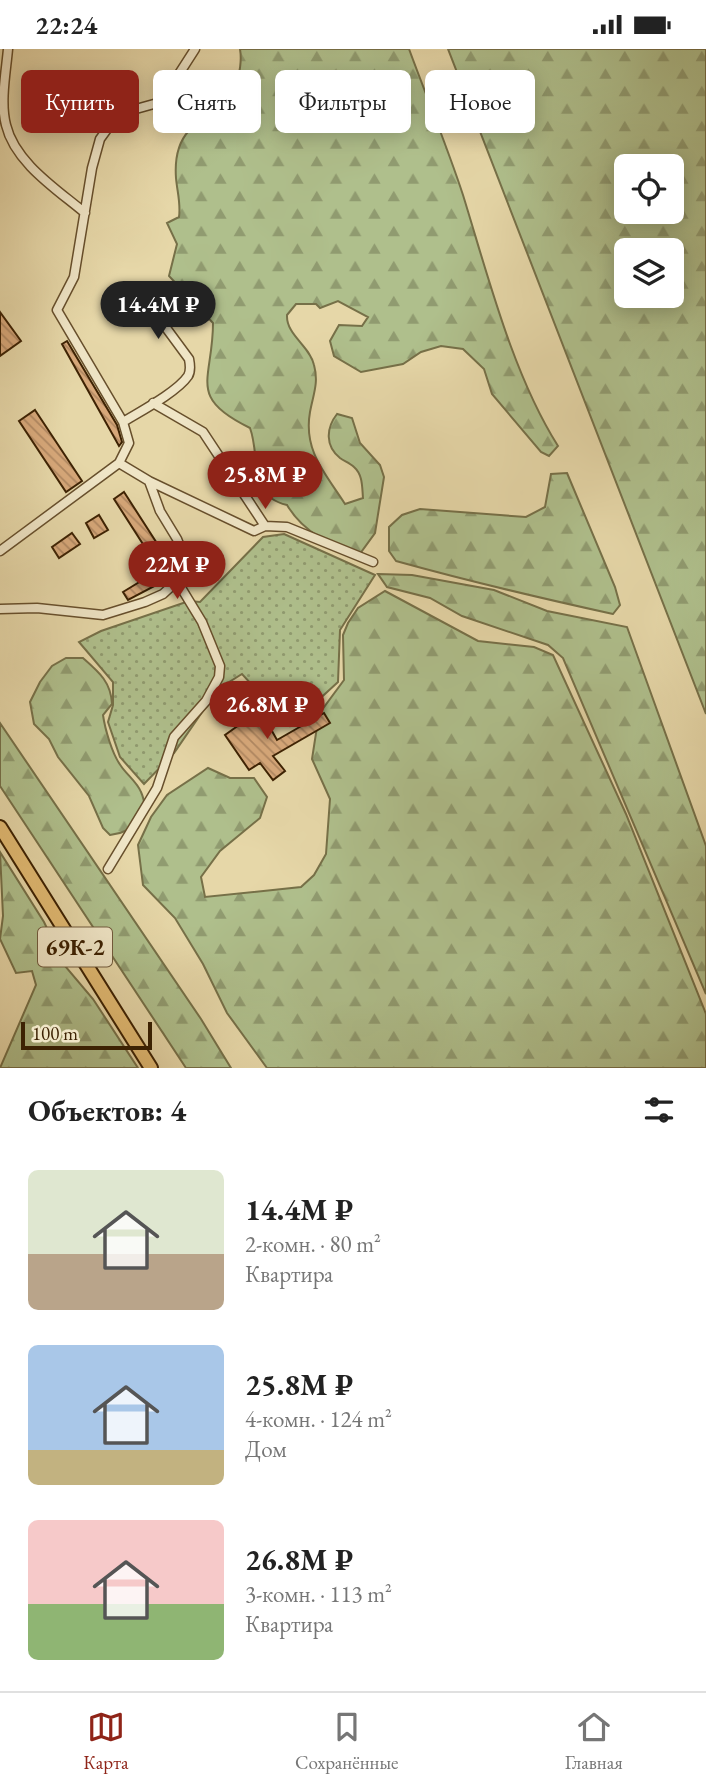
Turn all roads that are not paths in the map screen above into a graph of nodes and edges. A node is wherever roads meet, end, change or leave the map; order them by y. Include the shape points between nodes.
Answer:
1 (8, 49) edge
2 (195, 49) edge
3 (85, 213) junction
4 (147, 302) dead end
5 (153, 403) junction
6 (123, 422) junction
7 (119, 463) junction
8 (149, 481) junction
9 (265, 526) junction
10 (0, 551) edge
11 (373, 562) dead end
12 (177, 581) junction
13 (0, 609) edge
14 (0, 827) edge
15 (108, 869) dead end
16 (151, 1068) edge

1 - 3 street via 5,118 10,135 31,166
2 - 3 street via 161,102 118,114 100,139
3 - 6 street via 74,277 58,313
4 - 5 street via 189,359 190,368 188,376
5 - 6 street
5 - 9 street via 203,432
6 - 7 street via 129,443
7 - 8 street
7 - 10 street
8 - 9 street via 254,531
8 - 12 street via 183,554
9 - 11 street via 287,527
12 - 13 street via 163,594 103,615
12 - 15 street via 202,622 220,666 219,677 206,701 174,737 157,788
14 - 16 main road, 69К-2

